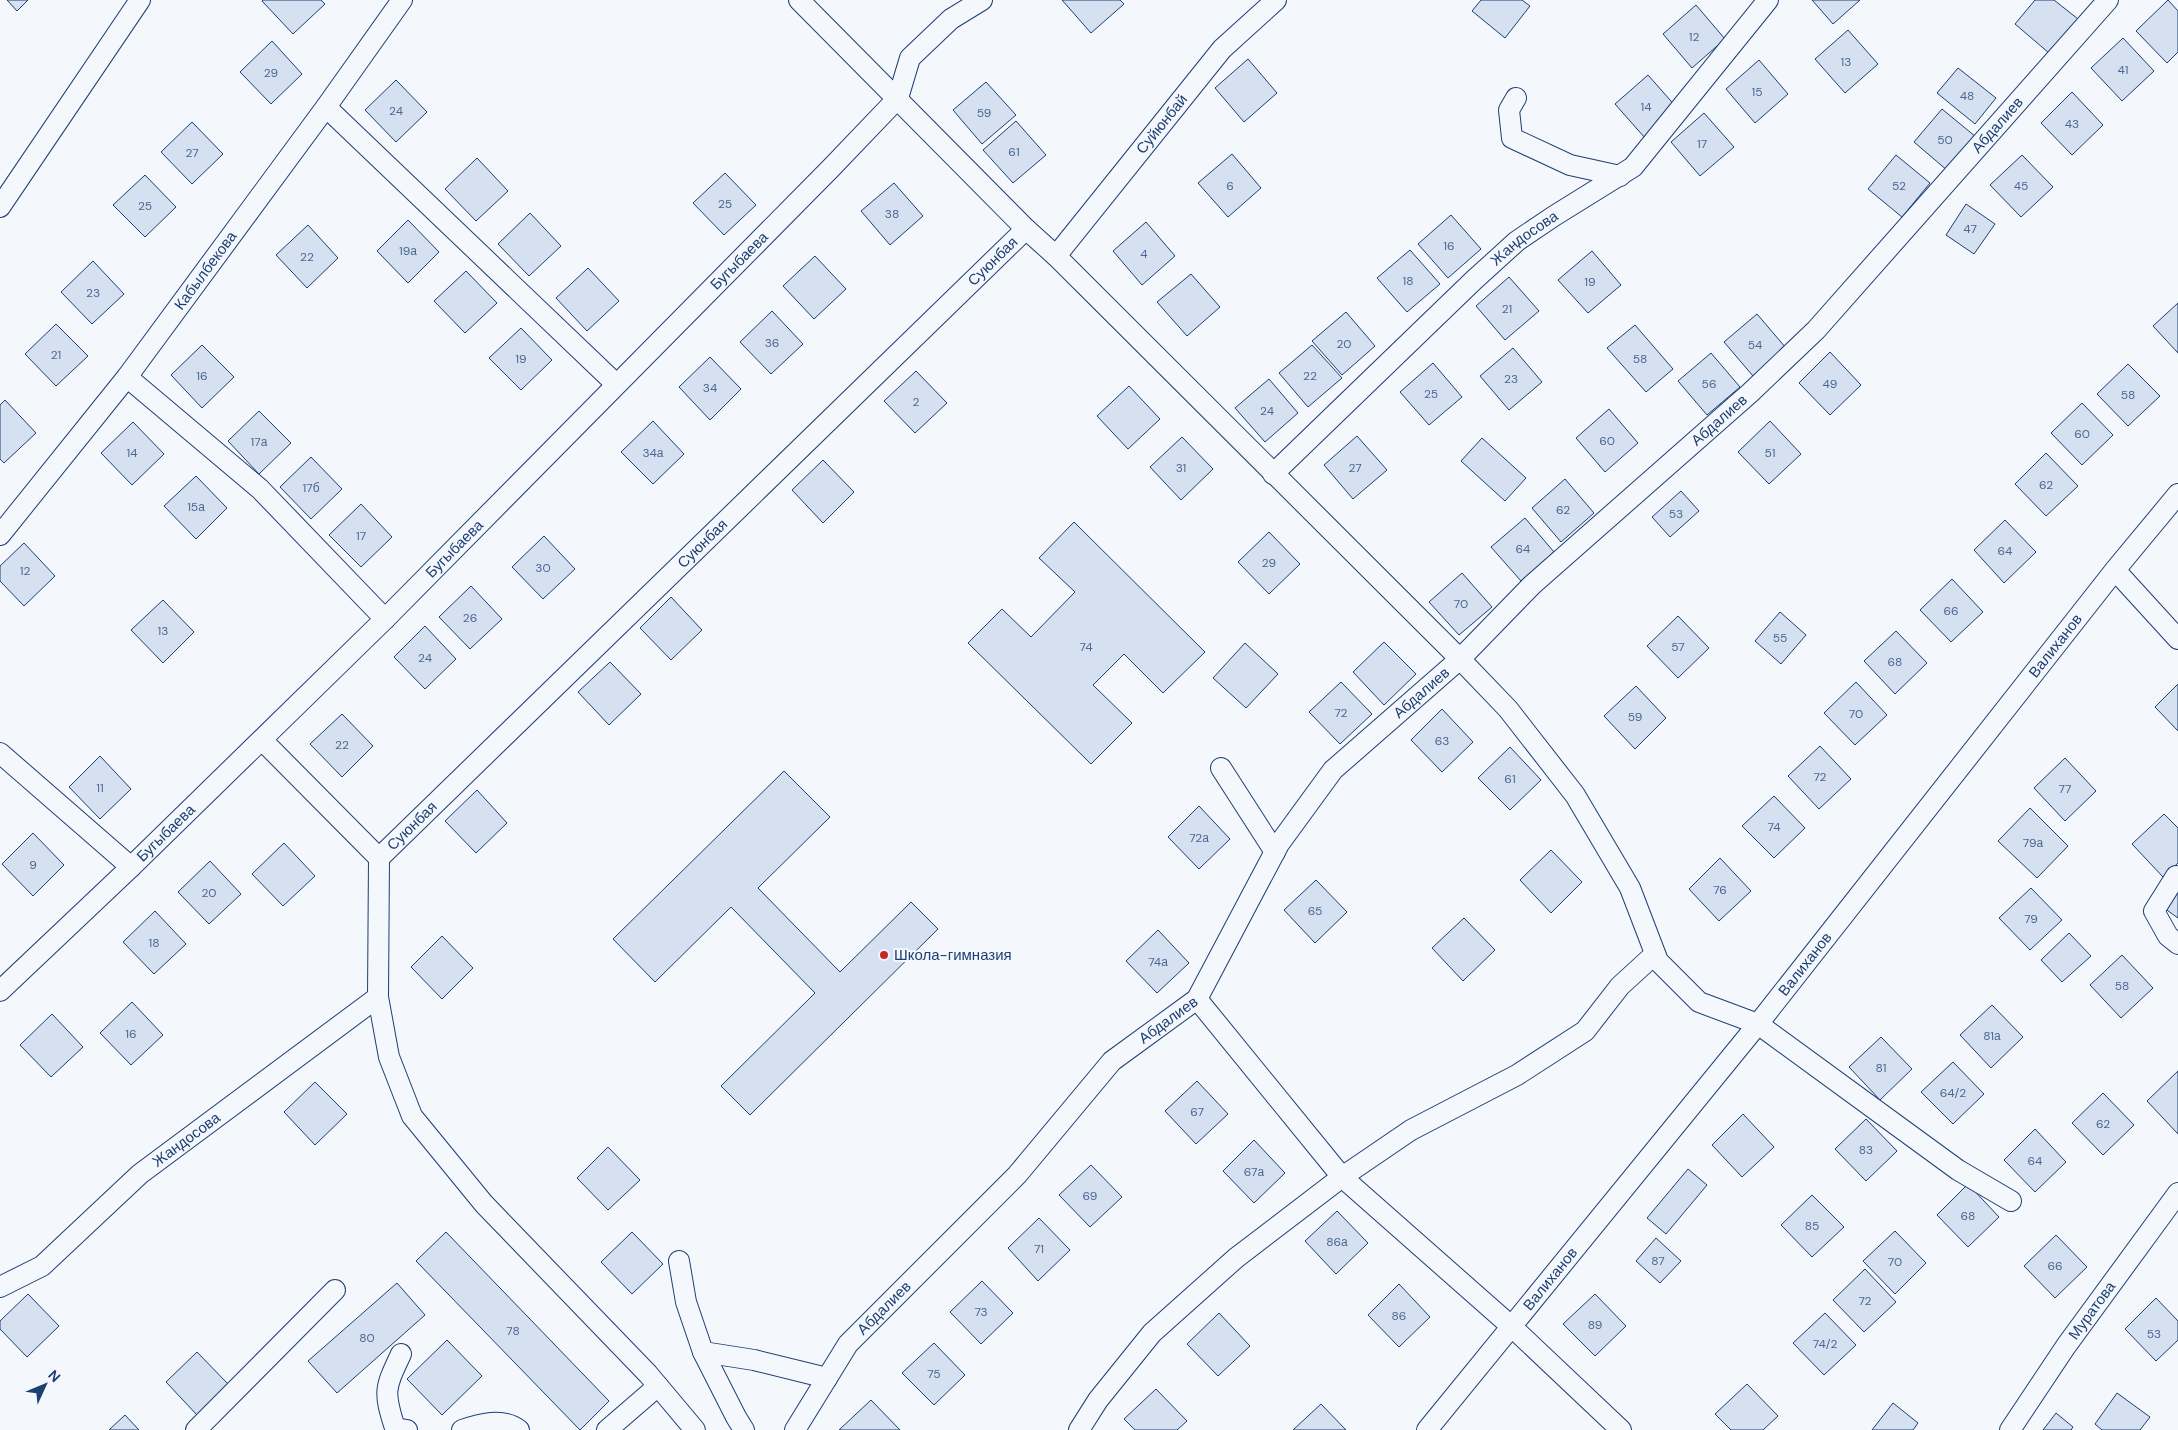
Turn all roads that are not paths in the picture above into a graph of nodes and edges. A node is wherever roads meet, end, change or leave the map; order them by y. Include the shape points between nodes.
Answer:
1 (140, 0) edge
2 (402, 0) edge
3 (799, 0) edge
4 (982, 0) edge
5 (1276, 0) edge
6 (1768, 0) edge
7 (2108, 0) edge
8 (898, 98) junction
9 (1516, 98) dead end
10 (326, 107) junction
11 (1620, 176) junction
12 (0, 208) edge
13 (1026, 229) junction
14 (1056, 256) junction
15 (127, 377) junction
16 (616, 384) junction
17 (1273, 474) junction
18 (2178, 494) edge
19 (0, 535) edge
20 (2115, 570) junction
21 (385, 619) junction
22 (2178, 639) edge
23 (1460, 659) junction
24 (262, 740) junction
25 (0, 753) edge
26 (1221, 768) dead end
27 (1275, 852) junction
28 (378, 858) junction
29 (131, 866) junction
30 (2176, 876) dead end
31 (2178, 944) edge
32 (1655, 954) junction
33 (0, 990) edge
34 (378, 997) junction
35 (1197, 999) junction
36 (1758, 1024) junction
37 (1342, 1177) junction
38 (2178, 1193) edge
39 (2011, 1200) dead end
40 (679, 1261) dead end
41 (0, 1287) edge
42 (335, 1290) dead end
43 (1512, 1327) junction
44 (703, 1352) junction
45 (401, 1354) dead end
46 (827, 1378) junction
47 (658, 1386) junction
48 (196, 1430) edge
49 (406, 1430) edge
50 (462, 1430) edge
51 (520, 1430) edge
52 (607, 1430) edge
53 (695, 1430) edge
54 (744, 1430) edge
55 (795, 1430) edge
56 (1080, 1430) edge
57 (1427, 1430) edge
58 (1621, 1430) edge
59 (2010, 1430) edge

1 - 12 street
2 - 10 street, Кабылбекова
3 - 8 street
4 - 8 street via 952,19 910,58
5 - 14 street, Суйюнбай via 1222,49
6 - 11 street, Жандосова via 1633,166
7 - 23 street, Абдалиев via 1816,330 1750,393 1532,585
8 - 13 street
8 - 16 street, Бугыбаева
9 - 11 street via 1509,110 1512,138 1570,165
10 - 15 street, Кабылбекова
10 - 16 street
11 - 17 street, Жандосова via 1517,241
13 - 14 street
13 - 28 street, Суюнбая
14 - 17 street
15 - 19 street, Кабылбекова
15 - 21 street via 260,489
16 - 21 street, Бугыбаева
17 - 23 street
18 - 20 street, Валиханов
20 - 22 street
20 - 36 street, Валиханов
21 - 24 street, Бугыбаева
23 - 27 street, Абдалиев via 1333,770
23 - 32 street via 1508,709 1575,795 1630,888
24 - 28 street
24 - 29 street, Бугыбаева
25 - 29 street
26 - 27 street
27 - 35 street, Абдалиев
28 - 34 street
29 - 33 street, Бугыбаева
30 - 31 street via 2154,911 2168,936
32 - 36 street via 1658,961 1699,1002
32 - 37 street via 1620,986 1585,1031 1517,1075 1411,1130
34 - 41 street, Жандосова via 140,1174 42,1266
34 - 47 street via 389,1057 412,1116 484,1204
35 - 37 street
35 - 46 street, Абдалиев via 1112,1061 1017,1175 848,1344
36 - 39 street via 1958,1170
36 - 43 street, Валиханов
37 - 43 street
37 - 56 street via 1236,1258 1152,1333 1098,1400
38 - 59 street, Муратова via 2066,1346
40 - 44 street via 686,1302
42 - 48 street
43 - 57 street, Валиханов
43 - 58 street
44 - 46 street via 754,1360
44 - 54 street
45 - 49 street via 386,1386 395,1428
46 - 55 street, Абдалиев
47 - 52 street
47 - 53 street
50 - 51 street via 484,1422 514,1426

